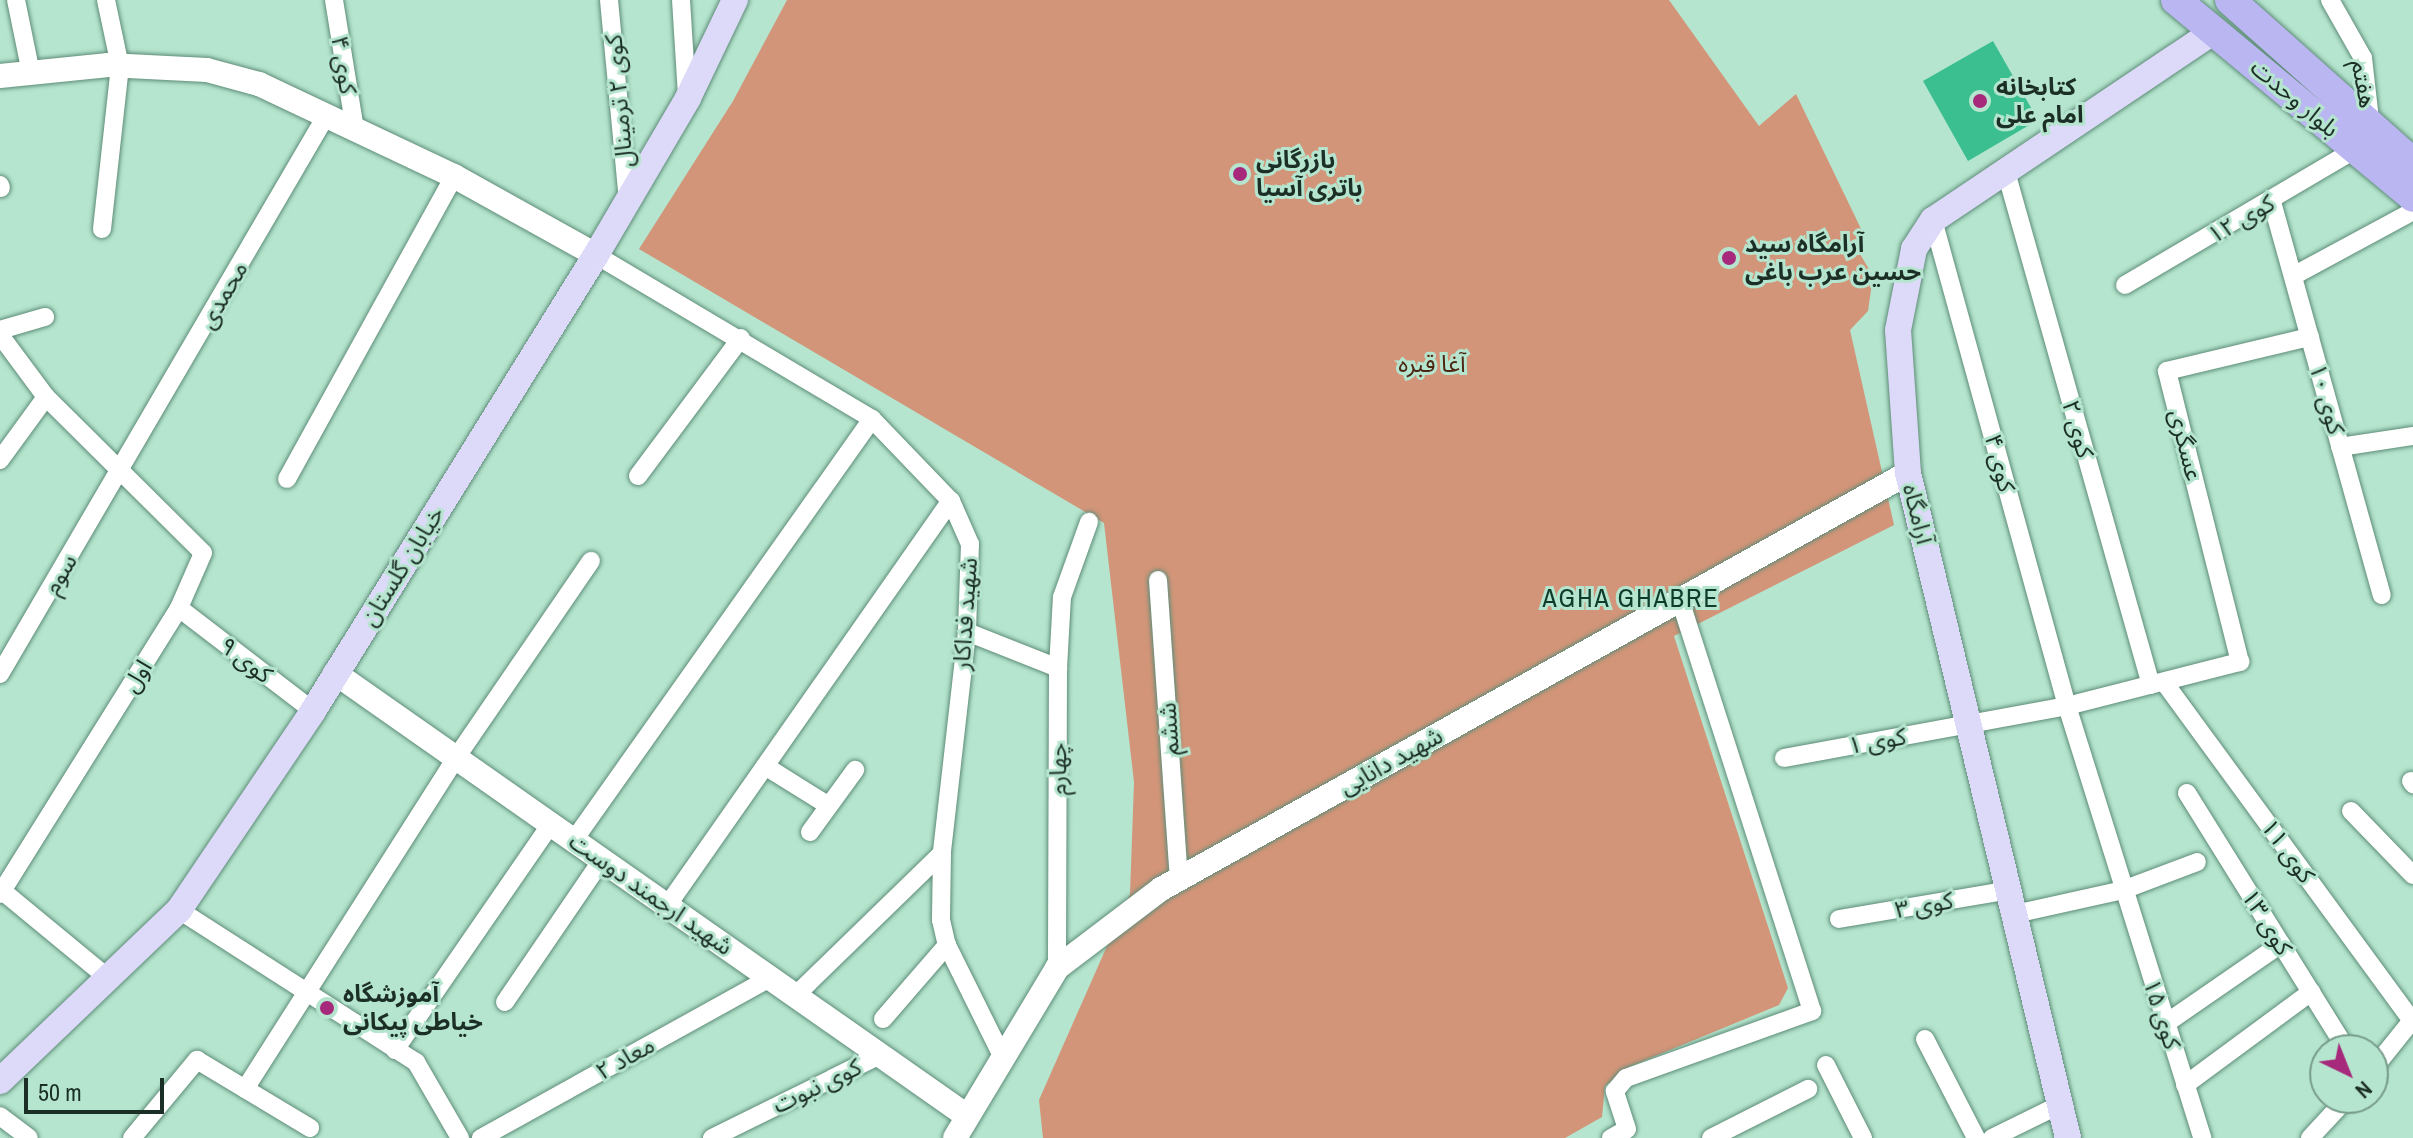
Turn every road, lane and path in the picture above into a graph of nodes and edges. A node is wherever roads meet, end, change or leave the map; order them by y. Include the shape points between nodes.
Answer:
1 (16, 0) edge
2 (106, 0) edge
3 (334, 0) edge
4 (609, 0) edge
5 (681, 0) edge
6 (735, 0) edge
7 (2176, 0) edge
8 (2230, 0) edge
9 (2330, 0) edge
10 (2214, 31) junction
11 (120, 66) junction
12 (31, 73) junction
13 (0, 76) edge
14 (688, 98) junction
15 (326, 116) junction
16 (355, 129) junction
17 (2363, 139) junction
18 (2413, 163) edge
19 (2006, 172) junction
20 (454, 176) junction
21 (2413, 197) edge
22 (628, 201) junction
23 (2272, 202) junction
24 (2413, 211) edge
25 (1933, 220) junction
26 (102, 229) dead end
27 (596, 255) junction
28 (2293, 276) junction
29 (2125, 285) dead end
30 (45, 317) dead end
31 (0, 333) edge
32 (2310, 337) junction
33 (741, 338) junction
34 (46, 397) junction
35 (872, 419) junction
36 (2413, 436) edge
37 (2340, 447) junction
38 (0, 458) edge
39 (1908, 473) junction
40 (120, 475) junction
41 (638, 476) dead end
42 (287, 479) dead end
43 (951, 501) junction
44 (1089, 522) dead end
45 (591, 561) dead end
46 (1158, 580) dead end
47 (2382, 595) dead end
48 (1680, 599) junction
49 (179, 608) junction
50 (967, 632) junction
51 (2240, 662) joint
52 (1058, 668) junction
53 (335, 673) junction
54 (0, 674) edge
55 (2157, 683) junction
56 (2067, 706) junction
57 (313, 711) junction
58 (1971, 724) junction
59 (456, 758) junction
60 (1784, 758) dead end
61 (765, 766) junction
62 (855, 770) dead end
63 (2187, 793) dead end
64 (829, 806) junction
65 (2351, 811) dead end
66 (551, 824) junction
67 (810, 832) dead end
68 (574, 840) junction
69 (942, 853) junction
70 (602, 860) junction
71 (2197, 862) dead end
72 (2413, 875) edge
73 (1179, 879) junction
74 (2123, 890) junction
75 (1, 891) edge
76 (2013, 902) junction
77 (667, 906) junction
78 (179, 910) junction
79 (1839, 919) dead end
80 (2281, 944) junction
81 (947, 945) junction
82 (1057, 968) junction
83 (770, 978) junction
84 (109, 979) junction
85 (304, 990) junction
86 (2311, 992) junction
87 (795, 996) junction
88 (505, 1002) dead end
89 (883, 1019) dead end
90 (2412, 1020) edge
91 (2165, 1024) junction
92 (2337, 1034) edge
93 (1925, 1039) dead end
94 (2389, 1049) edge
95 (395, 1050) junction
96 (880, 1055) junction
97 (1002, 1056) junction
98 (1826, 1065) dead end
99 (0, 1081) edge
100 (2185, 1085) junction
101 (245, 1089) junction
102 (1808, 1089) dead end
103 (2057, 1106) junction
104 (2332, 1114) edge
105 (0, 1116) edge
106 (967, 1116) junction
107 (310, 1128) dead end
108 (1622, 1135) edge
109 (29, 1138) edge
110 (132, 1138) edge
111 (460, 1138) edge
112 (481, 1138) edge
113 (712, 1138) edge
114 (955, 1138) edge
115 (1711, 1138) edge
116 (1863, 1138) edge
117 (1976, 1138) edge
118 (1992, 1138) edge
119 (2068, 1138) edge
120 (2202, 1138) edge
121 (2310, 1138) edge

1 - 12 street
2 - 11 street
3 - 16 street, کوی ۴
4 - 22 street, کوی ۲ ترمینال
5 - 14 street
6 - 14 main road, خیابان گلستان
7 - 10 main road, بلوار وحدت
8 - 17 main road, بلوار وحدت
9 - 17 street, هفتم via 2363,58
10 - 17 main road, بلوار وحدت
10 - 19 main road, آرامگاه
11 - 12 street
11 - 15 street via 207,70 259,84
11 - 26 street
12 - 13 street
14 - 22 main road, خیابان گلستان
15 - 16 street
15 - 40 street, محمدی
16 - 20 street
17 - 18 main road, بلوار وحدت
17 - 21 main road, بلوار وحدت
17 - 23 street, کوی ۱۲
19 - 25 main road, آرامگاه
19 - 55 street, کوی ۲
20 - 27 street
20 - 42 street
22 - 27 main road, خیابان گلستان
23 - 28 street, کوی ۱۰
23 - 29 street, کوی ۱۲
24 - 28 street
25 - 39 main road, آرامگاه via 1914,249 1898,330
25 - 56 street, کوی ۴
27 - 33 street, شهید فداکار
27 - 53 main road, خیابان گلستان
28 - 32 street, کوی ۱۰
30 - 31 street
31 - 34 street
32 - 37 street, کوی ۱۰
32 - 51 street, عسگری via 2167,371
33 - 35 street, شهید فداکار
33 - 41 street
34 - 38 street
34 - 40 street
35 - 43 street, شهید فداکار
35 - 68 street
36 - 37 street
37 - 47 street, کوی ۱۰
39 - 48 street, شهید دانایی
39 - 58 main road, آرامگاه
40 - 49 street, اول via 203,553
40 - 54 street, سوم
43 - 50 street, شهید فداکار via 970,544
43 - 61 street
44 - 52 street, چهارم via 1062,597
45 - 59 street
46 - 73 street, ششم
48 - 73 street, شهید دانایی
48 - 108 street via 1812,1011 1626,1078 1615,1091
49 - 57 street, کوی ۹
49 - 75 street, اول
50 - 52 street
50 - 69 street, شهید فداکار
51 - 55 street, کوی ۱
52 - 82 street, چهارم
53 - 57 main road, خیابان گلستان
53 - 59 street, شهید ارجمند دوست
55 - 56 street, کوی ۱
55 - 90 street, کوی ۱۱
56 - 58 street, کوی ۱
56 - 74 street, کوی ۴
57 - 78 main road, خیابان گلستان
58 - 60 street, کوی ۱
58 - 76 main road, آرامگاه
59 - 66 street, شهید ارجمند دوست
59 - 85 street
61 - 64 street
61 - 77 street
62 - 64 street
63 - 80 street, کوی ۱۳
64 - 67 street
65 - 72 street
66 - 68 street, شهید ارجمند دوست
66 - 95 street
68 - 70 street, شهید ارجمند دوست
69 - 81 street, شهید فداکار via 941,920
69 - 87 street
70 - 77 street, شهید ارجمند دوست
70 - 88 street
71 - 74 street, کوی ۳
73 - 82 street, شهید دانایی
74 - 76 street, کوی ۳
74 - 91 street, کوی ۱۵
75 - 84 street
76 - 79 street, کوی ۳
76 - 103 main road, آرامگاه
77 - 83 street, شهید ارجمند دوست
78 - 84 main road, خیابان گلستان
78 - 85 street
80 - 86 street, کوی ۱۳
80 - 91 street
81 - 89 street
81 - 97 street, شهید فداکار
82 - 97 street, شهید دانایی
83 - 87 street, شهید ارجمند دوست
83 - 112 street, معاد ۲
84 - 99 main road, خیابان گلستان
85 - 95 street
85 - 101 street
86 - 92 street, کوی ۱۳
86 - 100 street
87 - 96 street, شهید ارجمند دوست
90 - 94 street
91 - 100 street, کوی ۱۵
93 - 117 street
95 - 111 street via 416,1062
96 - 106 street, شهید ارجمند دوست
96 - 113 street, کوی نبوت
97 - 106 street, شهید دانایی
98 - 116 street
100 - 120 street, کوی ۱۵
101 - 107 street
101 - 110 street via 197,1060
102 - 115 street
103 - 118 street
103 - 119 main road, آرامگاه
104 - 121 street
105 - 109 street
106 - 114 street, شهید دانایی

